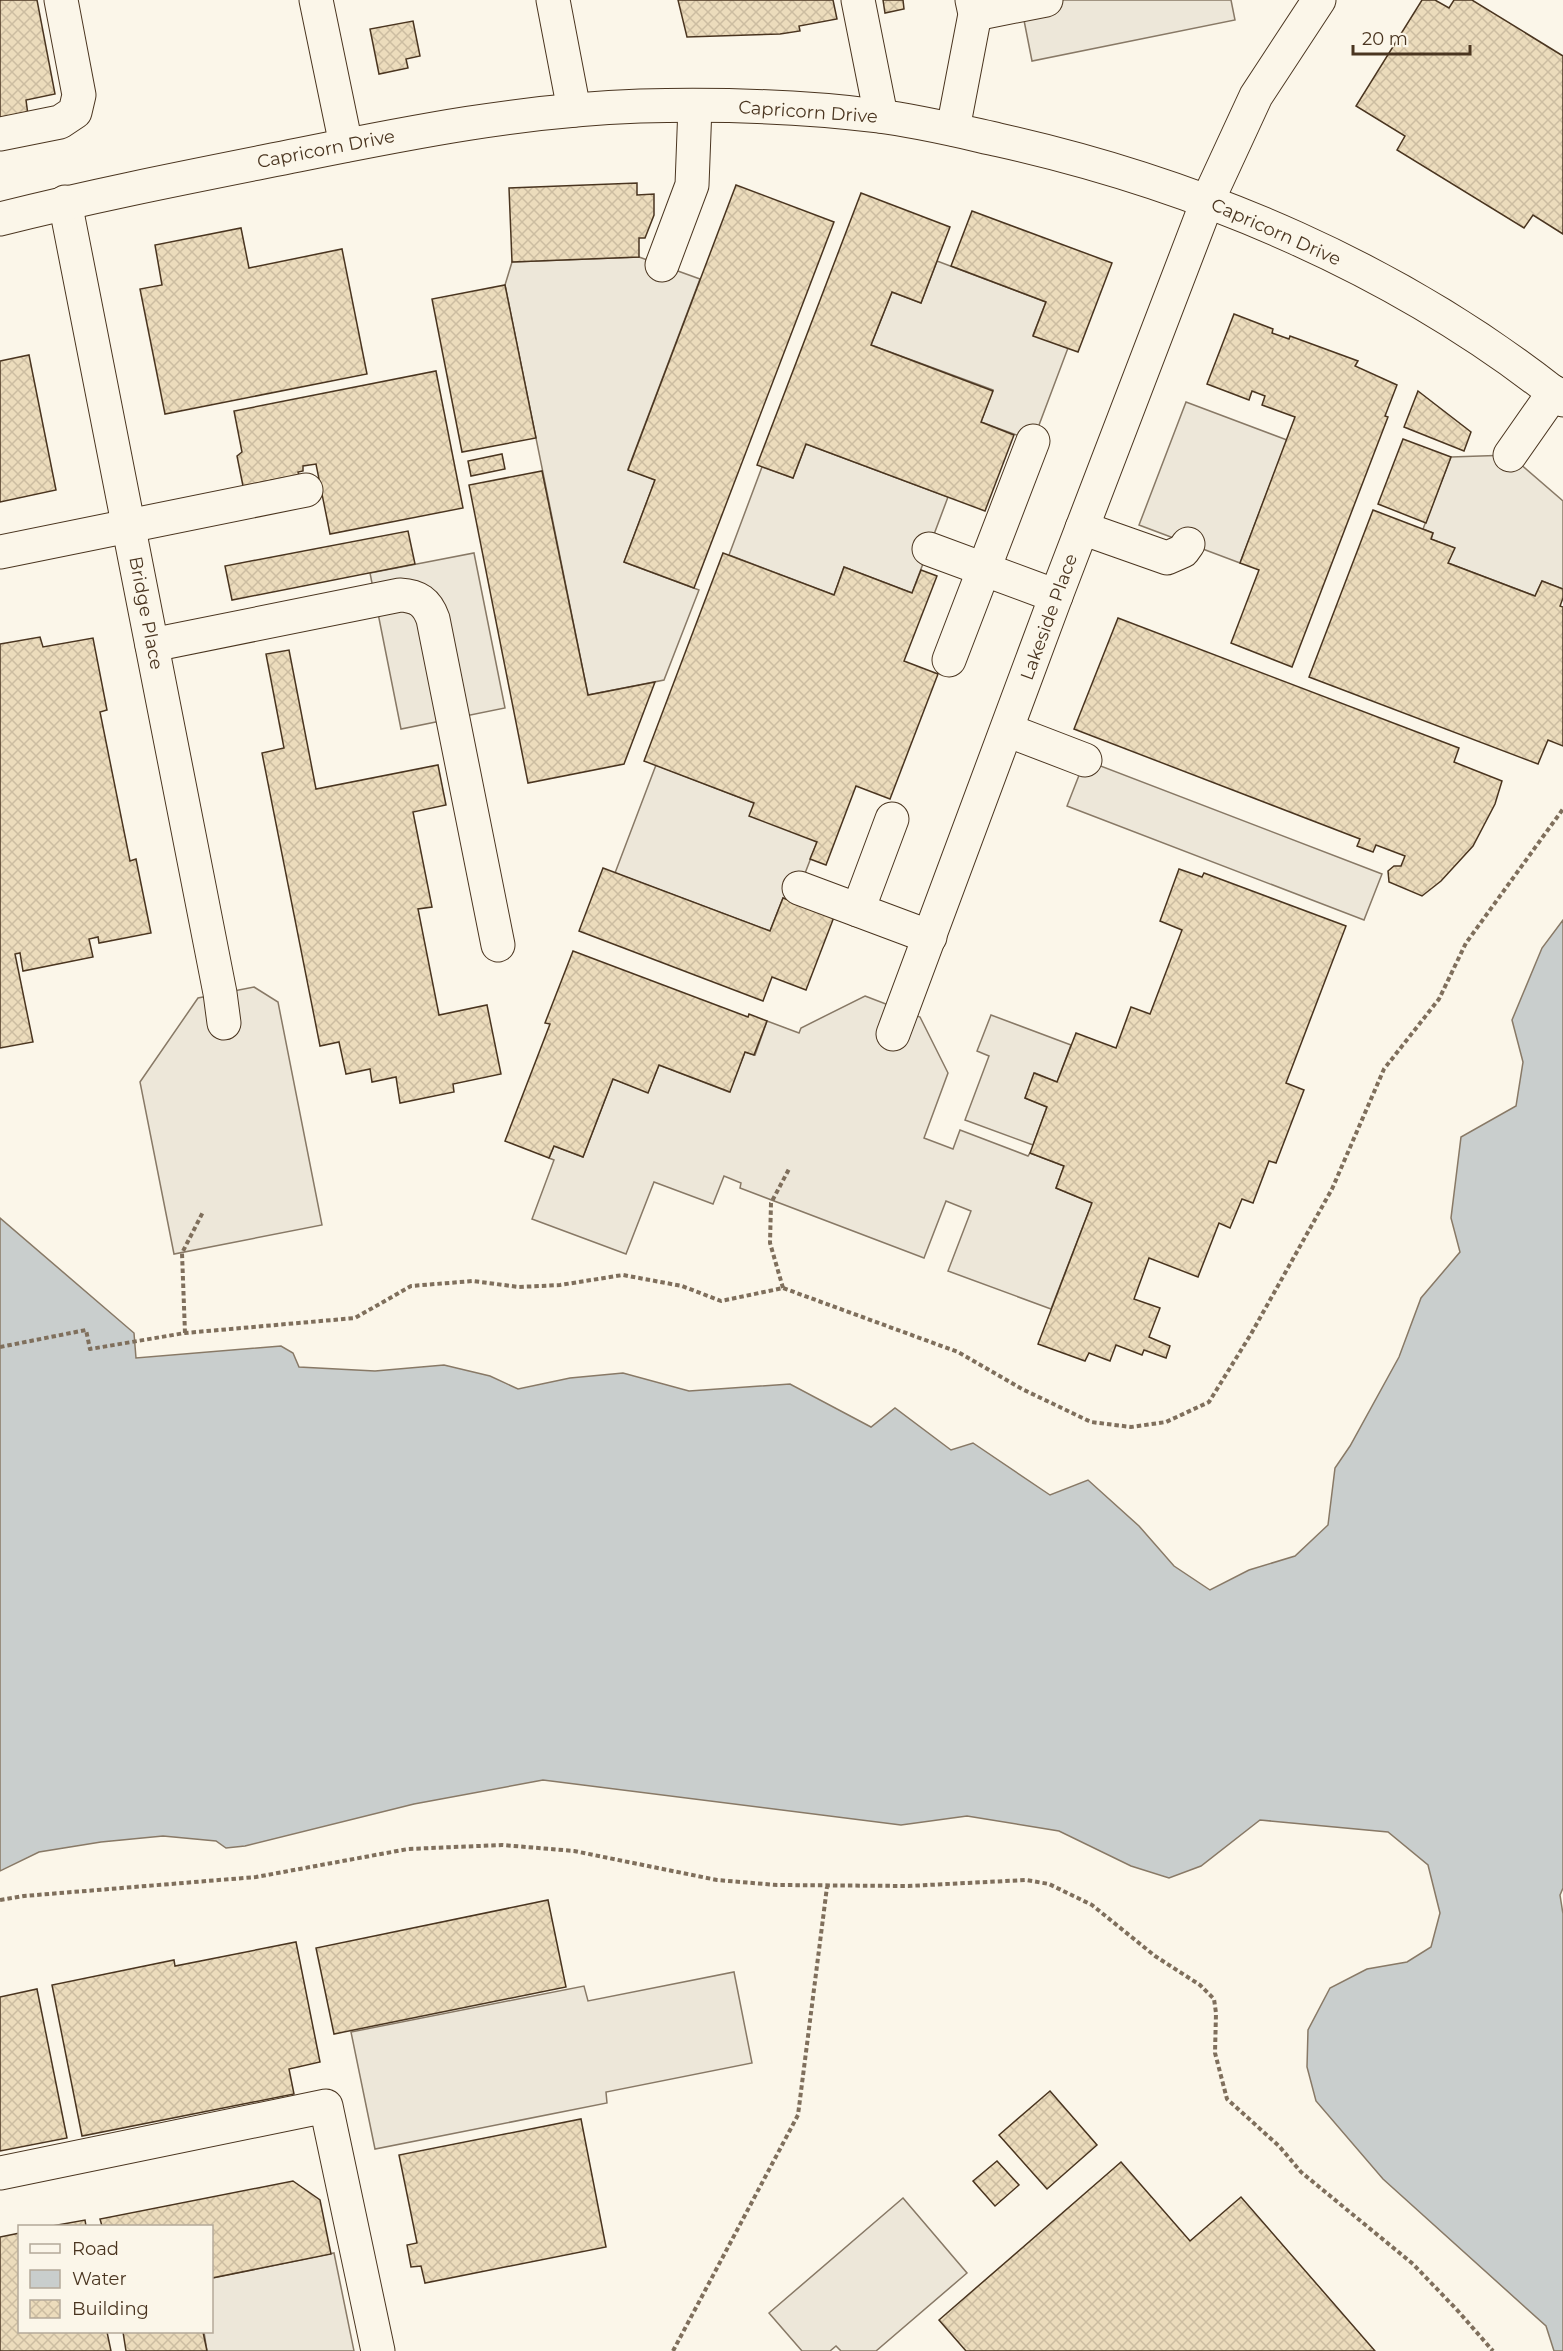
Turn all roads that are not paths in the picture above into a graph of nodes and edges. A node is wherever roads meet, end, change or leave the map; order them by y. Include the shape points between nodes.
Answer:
1 (60, 0) edge
2 (316, 0) edge
3 (553, 0) edge
4 (858, 0) edge
5 (1046, 0) edge
6 (1319, 0) edge
7 (973, 7) edge
8 (695, 106) junction
9 (574, 110) junction
10 (881, 116) junction
11 (953, 129) junction
12 (0, 134) edge
13 (346, 146) junction
14 (65, 202) junction
15 (1207, 202) junction
16 (0, 219) edge
17 (662, 265) dead end
18 (1558, 396) edge
19 (1033, 441) dead end
20 (1510, 455) dead end
21 (306, 490) dead end
22 (129, 526) junction
23 (1082, 528) junction
24 (1188, 544) dead end
25 (929, 549) dead end
26 (0, 552) edge
27 (984, 569) junction
28 (1056, 596) junction
29 (152, 645) junction
30 (949, 660) dead end
31 (1007, 730) junction
32 (1085, 760) dead end
33 (892, 819) dead end
34 (799, 888) dead end
35 (858, 910) junction
36 (930, 937) junction
37 (498, 945) dead end
38 (224, 1023) dead end
39 (893, 1034) dead end
40 (0, 2174) edge
41 (378, 2351) edge

1 - 12 street via 79,95 75,112 60,122
2 - 13 street
3 - 9 street
4 - 10 street
5 - 7 street
6 - 15 street, Lakeside Place via 1256,96
7 - 11 street
8 - 9 street, Capricorn Drive
8 - 10 street, Capricorn Drive
8 - 17 street via 692,185
9 - 13 street, Capricorn Drive via 508,116
10 - 11 street, Capricorn Drive
11 - 15 street, Capricorn Drive via 1103,166
13 - 14 street, Capricorn Drive
14 - 16 street, Capricorn Drive
14 - 22 street, Bridge Place
15 - 18 street, Capricorn Drive via 1353,266 1423,304
15 - 23 street, Lakeside Place
18 - 20 street
19 - 27 street
21 - 22 street
22 - 26 street
22 - 29 street, Bridge Place
23 - 24 street via 1167,558 1176,556
23 - 28 street, Lakeside Place
25 - 27 street
27 - 28 street
27 - 30 street
28 - 31 street, Lakeside Place
29 - 37 street via 400,596 422,600 433,619
29 - 38 street, Bridge Place
31 - 32 street
31 - 36 street, Lakeside Place
33 - 35 street
34 - 35 street
35 - 36 street
36 - 39 street, Lakeside Place
40 - 41 street via 326,2106

